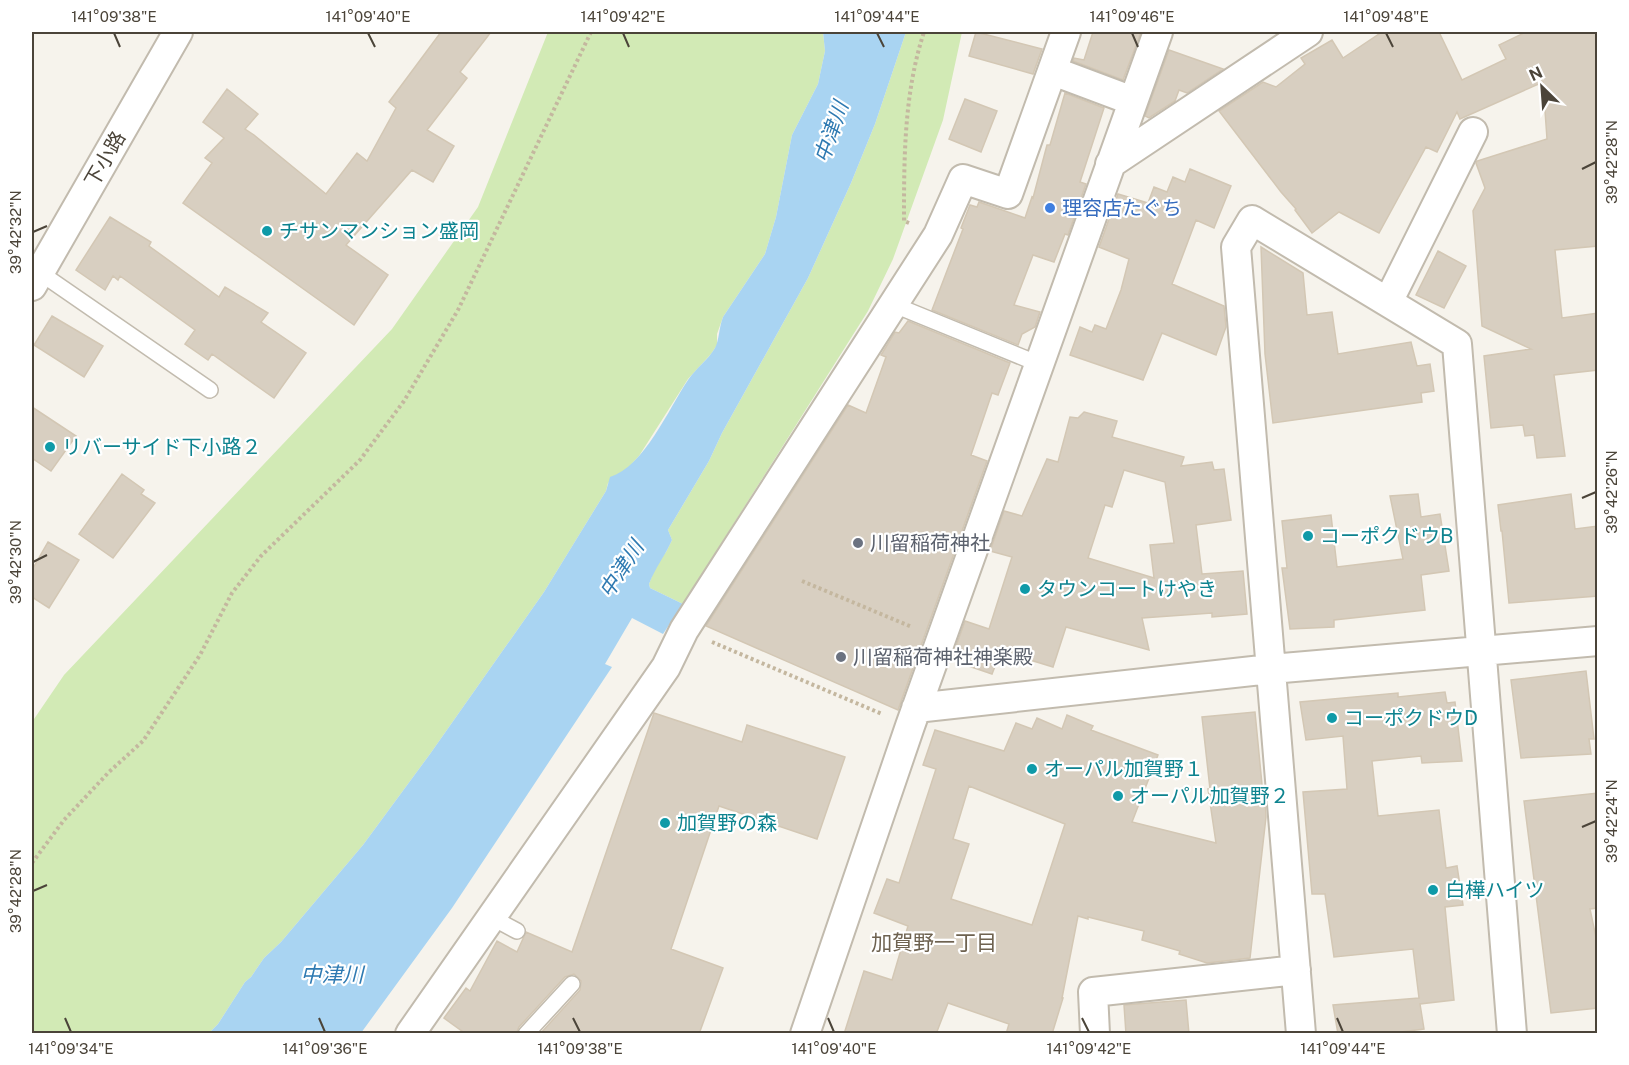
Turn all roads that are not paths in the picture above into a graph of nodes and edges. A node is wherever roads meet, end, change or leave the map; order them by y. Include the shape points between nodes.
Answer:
1 (178, 32) edge
2 (1066, 32) edge
3 (1158, 32) edge
4 (1308, 32) edge
5 (1053, 71) junction
6 (1133, 101) junction
7 (1473, 132) dead end
8 (1110, 164) junction
9 (35, 279) edge
10 (1388, 302) junction
11 (892, 304) junction
12 (1039, 364) junction
13 (210, 390) dead end
14 (1598, 641) edge
15 (1481, 652) junction
16 (1270, 669) junction
17 (913, 717) junction
18 (491, 917) junction
19 (517, 931) dead end
20 (1296, 970) junction
21 (572, 984) dead end
22 (410, 1034) edge
23 (526, 1034) edge
24 (805, 1034) edge
25 (1095, 1034) edge
26 (1301, 1034) edge
27 (1512, 1034) edge

1 - 9 street, 下小路
2 - 5 street
3 - 6 street
4 - 8 street
5 - 6 street
5 - 11 street via 1008,194 963,179 938,235
6 - 8 street
7 - 10 street
8 - 12 street
9 - 13 lane
10 - 15 street via 1457,344
10 - 16 street via 1252,220 1236,247
11 - 12 lane
11 - 18 street via 684,630 666,667
12 - 17 street
14 - 15 street
15 - 16 street
15 - 27 street
16 - 17 street
16 - 20 street
17 - 24 street
18 - 19 lane
18 - 22 street
20 - 25 street via 1093,992
20 - 26 street
21 - 23 lane

